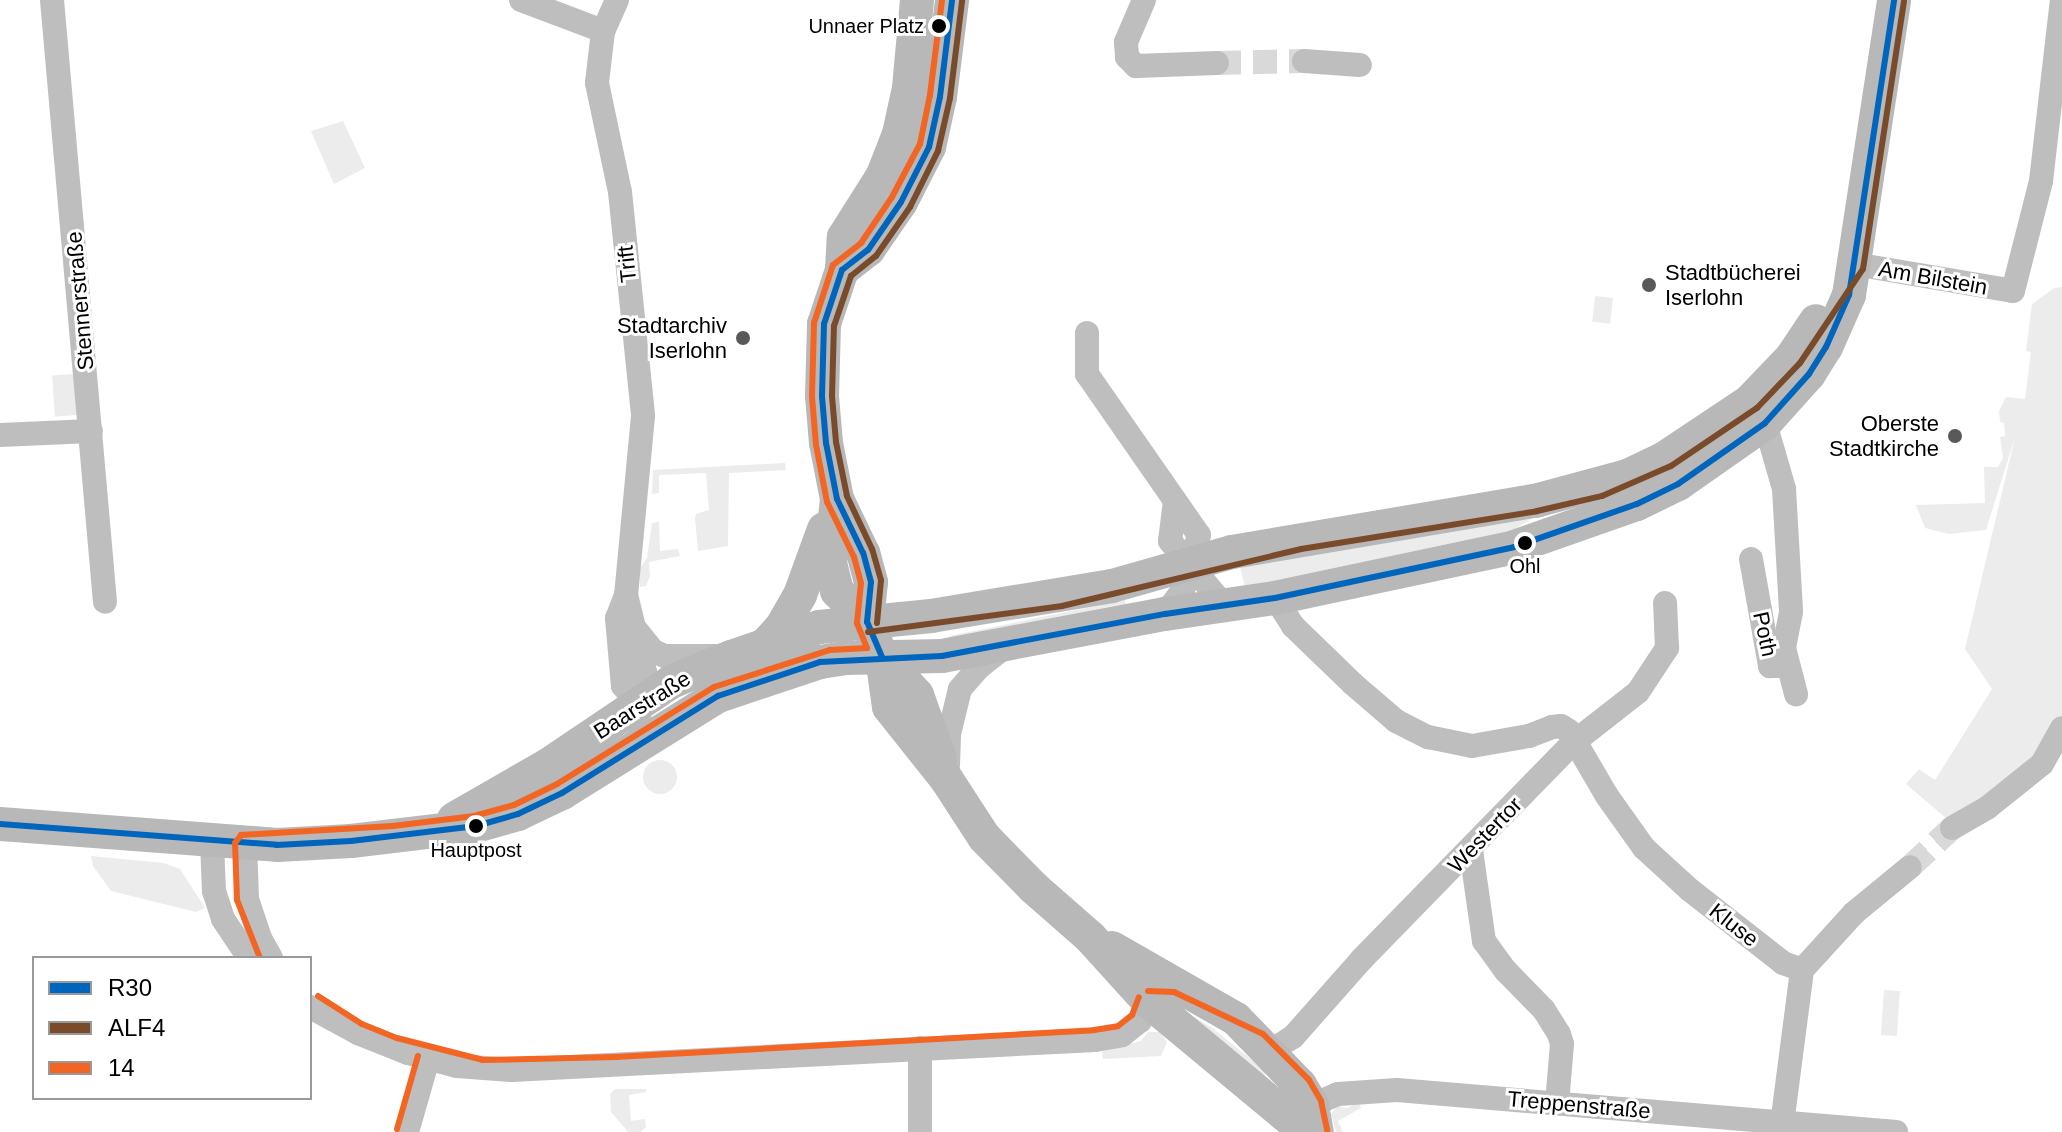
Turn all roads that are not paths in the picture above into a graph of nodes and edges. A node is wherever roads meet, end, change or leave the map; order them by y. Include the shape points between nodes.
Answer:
1 (52, 0) edge
2 (521, 0) edge
3 (617, 0) edge
4 (917, 0) edge
5 (952, 0) edge
6 (1144, 0) edge
7 (1894, 0) edge
8 (2062, 0) edge
9 (603, 31) junction
10 (1304, 61) tunnel mouth
11 (1217, 63) tunnel mouth
12 (1360, 65) dead end
13 (1854, 264) junction
14 (842, 270) junction
15 (1087, 333) dead end
16 (1765, 423) junction
17 (91, 431) junction
18 (0, 435) edge
19 (1556, 497) junction
20 (837, 499) junction
21 (1562, 532) junction
22 (1751, 559) dead end
23 (1191, 563) junction
24 (626, 595) junction
25 (1275, 598) junction
26 (105, 602) dead end
27 (1665, 603) dead end
28 (1229, 604) junction
29 (1165, 614) junction
30 (867, 622) junction
31 (637, 631) junction
32 (765, 645) junction
33 (1006, 646) junction
34 (731, 657) junction
35 (882, 657) junction
36 (1786, 666) junction
37 (1796, 694) dead end
38 (638, 703) junction
39 (2062, 728) edge
40 (641, 741) junction
41 (1574, 742) junction
42 (947, 780) junction
43 (0, 824) edge
44 (1952, 828) tunnel mouth
45 (434, 830) junction
46 (228, 843) junction
47 (1471, 850) junction
48 (1910, 867) tunnel mouth
49 (1090, 937) junction
50 (248, 956) edge
51 (270, 956) edge
52 (1802, 970) junction
53 (1148, 1001) junction
54 (312, 1006) edge
55 (1262, 1047) junction
56 (920, 1048) junction
57 (428, 1059) junction
58 (1557, 1103) junction
59 (1312, 1123) edge
60 (1781, 1127) edge
61 (407, 1132) edge
62 (920, 1132) edge
63 (1896, 1132) edge

1 - 17 street, Stennerstraße
2 - 9 street
3 - 9 street, Trift
4 - 14 main road via 899,134 883,175 844,237
5 - 14 main road via 929,147 868,250
6 - 11 street via 1126,42 1127,57 1136,66
7 - 13 main road, Baarstraße
8 - 13 street, Am Bilstein via 2041,181 2013,291
9 - 24 street, Trift via 597,83 620,192 643,416
10 - 12 street
13 - 16 main road, Baarstraße via 1849,295 1826,347
13 - 19 main road, Baarstraße via 1792,357 1750,401 1665,458 1627,476
14 - 20 main road via 824,324 822,354 826,443
15 - 23 street via 1087,374 1175,501 1170,541
16 - 21 main road, Baarstraße via 1678,484
16 - 36 street via 1784,489 1791,612
17 - 18 street
17 - 26 street, Stennerstraße
19 - 21 street
19 - 23 main road, Baarstraße via 1299,539
20 - 30 main road via 871,582
20 - 30 main road via 830,563 837,591
20 - 32 main road via 800,595
21 - 25 main road, Baarstraße via 1502,550
22 - 36 street, Poth via 1770,666
23 - 28 street
23 - 29 street via 1183,590
23 - 30 main road, Baarstraße via 1060,596
24 - 31 street, Trift
24 - 38 street, Trift via 617,618 623,686
25 - 28 main road, Baarstraße
25 - 41 street via 1293,626 1353,684 1413,730 1472,746 1561,726
27 - 41 street, Westertor via 1667,648 1638,692
28 - 29 main road, Baarstraße
29 - 33 main road, Baarstraße
30 - 32 main road, Baarstraße via 819,627
30 - 35 main road
31 - 34 street via 653,651 665,656
31 - 38 street, Trift via 645,672
32 - 34 main road, Baarstraße
33 - 35 main road, Baarstraße via 942,656
33 - 42 street via 960,689 949,734
34 - 38 main road, Baarstraße via 680,677
35 - 40 main road, Baarstraße via 832,660 718,696
35 - 42 main road via 917,695
35 - 42 main road via 889,707
36 - 37 street, Poth
38 - 40 street, Trift
38 - 45 main road, Baarstraße via 548,765
39 - 44 street via 2042,764
40 - 45 main road, Baarstraße via 562,793 518,814
41 - 47 street, Westertor
41 - 52 street, Kluse via 1644,848 1783,963
42 - 49 main road via 984,837
43 - 46 main road, Baarstraße
45 - 46 main road, Baarstraße via 351,841
46 - 50 street via 214,891 228,927
46 - 51 street
47 - 55 street, Westertor via 1293,1037
47 - 58 street via 1484,941 1559,1034
48 - 52 street via 1854,913
49 - 53 main road
49 - 55 main road via 1236,1019
52 - 60 street
53 - 55 street via 1170,1001 1195,1011
53 - 56 street via 1140,1021 1122,1035
53 - 59 main road
54 - 57 street via 358,1033
55 - 59 main road via 1294,1078
56 - 57 street via 551,1069 482,1070
56 - 62 street
57 - 61 street
58 - 59 street, Treppenstraße via 1381,1090 1338,1094
58 - 60 street, Treppenstraße
60 - 63 street, Treppenstraße

